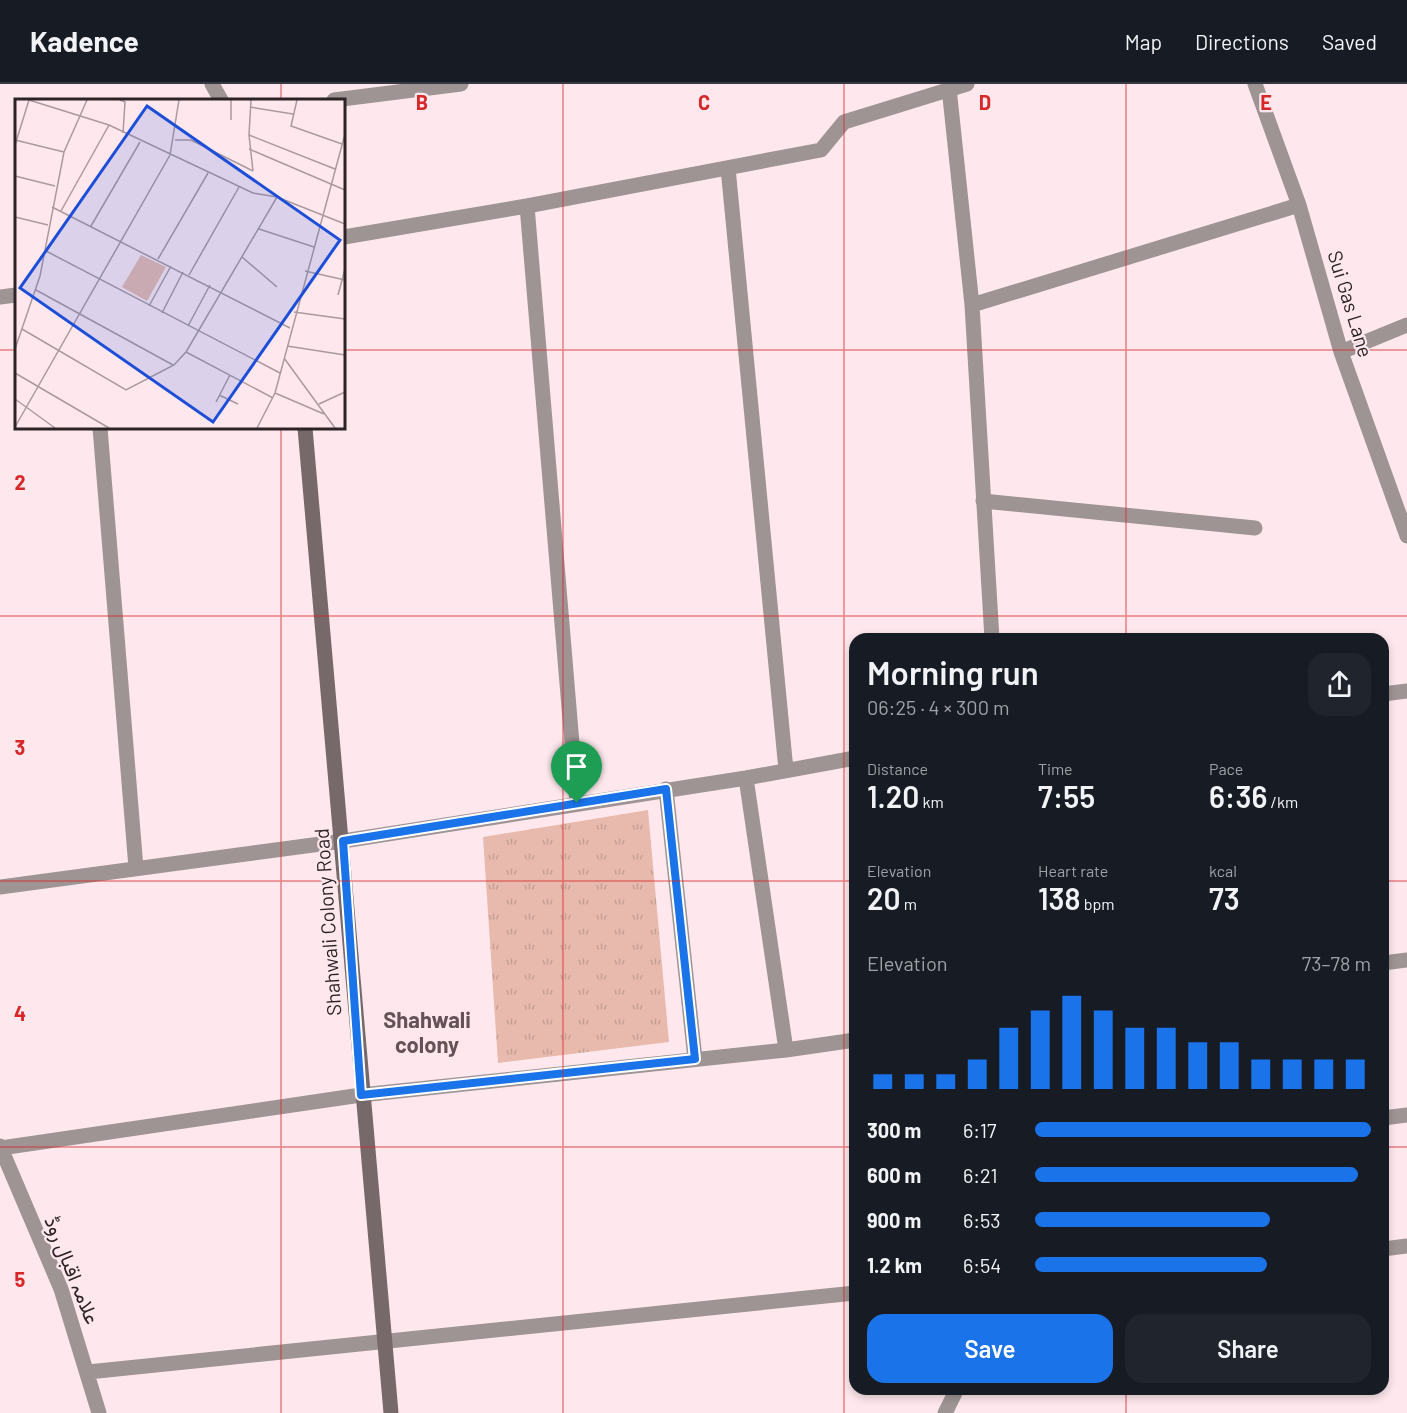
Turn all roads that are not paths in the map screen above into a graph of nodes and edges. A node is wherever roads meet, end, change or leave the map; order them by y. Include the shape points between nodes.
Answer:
1 (212, 84) edge
2 (461, 84) edge
3 (967, 84) edge
4 (1255, 84) edge
5 (949, 88) junction
6 (220, 99) edge
7 (342, 99) edge
8 (728, 168) junction
9 (1299, 205) junction
10 (526, 206) junction
11 (345, 237) edge
12 (15, 295) edge
13 (0, 297) edge
14 (972, 305) junction
15 (1407, 325) edge
16 (1341, 352) junction
17 (100, 429) edge
18 (305, 429) edge
19 (983, 501) junction
20 (1255, 528) dead end
21 (1407, 536) edge
22 (992, 633) edge
23 (1407, 691) edge
24 (1389, 693) edge
25 (849, 759) edge
26 (786, 770) junction
27 (746, 778) junction
28 (666, 789) junction
29 (577, 803) junction
30 (343, 841) junction
31 (136, 868) junction
32 (0, 887) edge
33 (1407, 960) edge
34 (1389, 962) edge
35 (849, 1041) edge
36 (786, 1050) junction
37 (695, 1059) junction
38 (361, 1095) junction
39 (1407, 1115) edge
40 (1389, 1117) edge
41 (1, 1147) edge
42 (1407, 1246) edge
43 (1389, 1248) edge
44 (849, 1294) edge
45 (386, 1343) junction
46 (88, 1372) junction
47 (954, 1395) edge
48 (99, 1413) edge
49 (392, 1413) edge
50 (945, 1413) edge

1 - 6 street
2 - 7 street
3 - 5 street
4 - 9 street, Sui Gas Lane
5 - 8 street via 844,122 821,150
5 - 14 street
8 - 10 street
8 - 26 street
9 - 14 street
9 - 16 street, Sui Gas Lane
10 - 11 street
10 - 29 street
12 - 13 street
14 - 19 street
15 - 16 street
16 - 21 street, Sui Gas Lane
17 - 31 street
18 - 30 main road, Shahwali Colony Road
19 - 20 street
19 - 22 street
23 - 24 street
25 - 26 street
26 - 27 street
27 - 28 street
27 - 36 street
28 - 29 street
28 - 37 street
29 - 30 street
30 - 31 street
30 - 38 main road, Shahwali Colony Road
31 - 32 street
33 - 34 street
35 - 36 street
36 - 37 street
37 - 38 street
38 - 41 street
38 - 45 main road, Shahwali Colony Road
39 - 40 street
41 - 46 street, علامہ اقبال روڈ via 61,1289
42 - 43 street
44 - 45 street
45 - 46 street
45 - 49 main road, Shahwali Colony Road
46 - 48 street, علامہ اقبال روڈ
47 - 50 street

